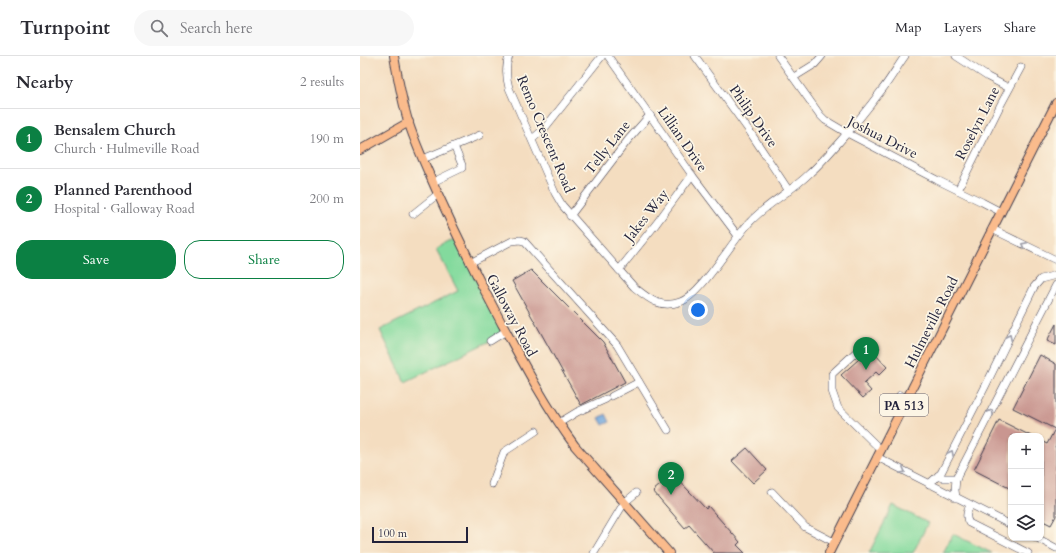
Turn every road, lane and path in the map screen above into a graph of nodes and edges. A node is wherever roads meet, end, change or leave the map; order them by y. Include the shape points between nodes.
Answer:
1 (394, 56) edge
2 (510, 56) edge
3 (602, 56) edge
4 (608, 56) edge
5 (695, 56) edge
6 (778, 56) edge
7 (822, 56) edge
8 (905, 56) edge
9 (956, 56) edge
10 (1021, 68) dead end
11 (794, 77) junction
12 (1009, 88) junction
13 (1056, 103) edge
14 (650, 115) junction
15 (409, 122) junction
16 (847, 133) junction
17 (480, 135) dead end
18 (532, 139) junction
19 (454, 146) junction
20 (360, 150) edge
21 (423, 159) junction
22 (692, 175) junction
23 (433, 182) junction
24 (958, 190) junction
25 (789, 191) junction
26 (438, 194) junction
27 (1001, 212) junction
28 (413, 214) dead end
29 (570, 216) junction
30 (992, 229) junction
31 (738, 236) junction
32 (1056, 260) edge
33 (470, 263) junction
34 (619, 270) junction
35 (1056, 275) edge
36 (1056, 285) edge
37 (506, 331) junction
38 (490, 341) dead end
39 (856, 352) dead end
40 (639, 382) junction
41 (559, 422) junction
42 (668, 430) dead end
43 (536, 431) dead end
44 (879, 454) junction
45 (938, 476) junction
46 (957, 478) junction
47 (492, 484) dead end
48 (929, 484) junction
49 (772, 492) dead end
50 (636, 493) dead end
51 (956, 498) junction
52 (624, 502) junction
53 (970, 505) junction
54 (1008, 524) edge
55 (1043, 541) edge
56 (834, 542) junction
57 (1056, 548) edge
58 (594, 553) edge
59 (669, 553) edge
60 (829, 553) edge
61 (1028, 553) edge

1 - 15 main road, Galloway Road via 401,96
2 - 18 street, Remo Crescent Road via 507,81
3 - 18 street via 544,129
4 - 14 street, Lillian Drive
5 - 25 street, Philip Drive
6 - 11 street, Joshua Drive
7 - 11 street via 815,64
8 - 16 street, Remo Crescent Road
9 - 12 street via 988,78
10 - 12 street, Roselyn Lane
11 - 16 street, Joshua Drive via 820,115
12 - 24 street, Roselyn Lane
13 - 27 main road, Hulmeville Road / PA 513
14 - 22 street, Lillian Drive
14 - 29 street, Telly Lane
15 - 20 main road
15 - 21 main road, Galloway Road
16 - 24 street, Joshua Drive
16 - 25 street, Remo Crescent Road via 812,172
17 - 19 street
18 - 29 street, Remo Crescent Road via 555,193
19 - 21 street
19 - 23 street via 462,168
21 - 23 main road, Galloway Road
22 - 31 street, Lillian Drive
22 - 34 street, Jakes Way
23 - 26 main road, Galloway Road
24 - 27 street, Joshua Drive
25 - 31 street, Remo Crescent Road via 760,212
26 - 28 street
26 - 33 main road, Galloway Road
27 - 30 main road, Hulmeville Road / PA 513
29 - 34 street, Remo Crescent Road
32 -> 30 street
30 - 44 main road, Hulmeville Road / PA 513 via 903,398
31 - 34 street, Remo Crescent Road via 696,291 680,302 659,304 653,301 634,287
33 - 37 main road, Galloway Road
33 - 40 street via 512,241 524,241 617,345
45 -> 35 street via 1034,287 1041,279
46 -> 36 street
37 - 38 street
37 - 41 main road, Galloway Road
39 - 44 street via 832,374 832,391 838,408
40 - 41 street
40 - 42 street
41 - 52 main road, Galloway Road via 574,446
43 - 47 street via 504,452
44 -> 48 street
44 - 56 main road, Hulmeville Road / PA 513
45 - 46 street
45 - 48 street
46 - 51 street
48 - 51 street
49 - 56 street via 805,527
50 - 52 street
51 - 53 street
52 - 58 street
52 - 59 main road, Galloway Road
53 - 54 street
53 - 61 street via 966,516 969,523
55 - 57 street
56 - 60 main road, Hulmeville Road / PA 513

